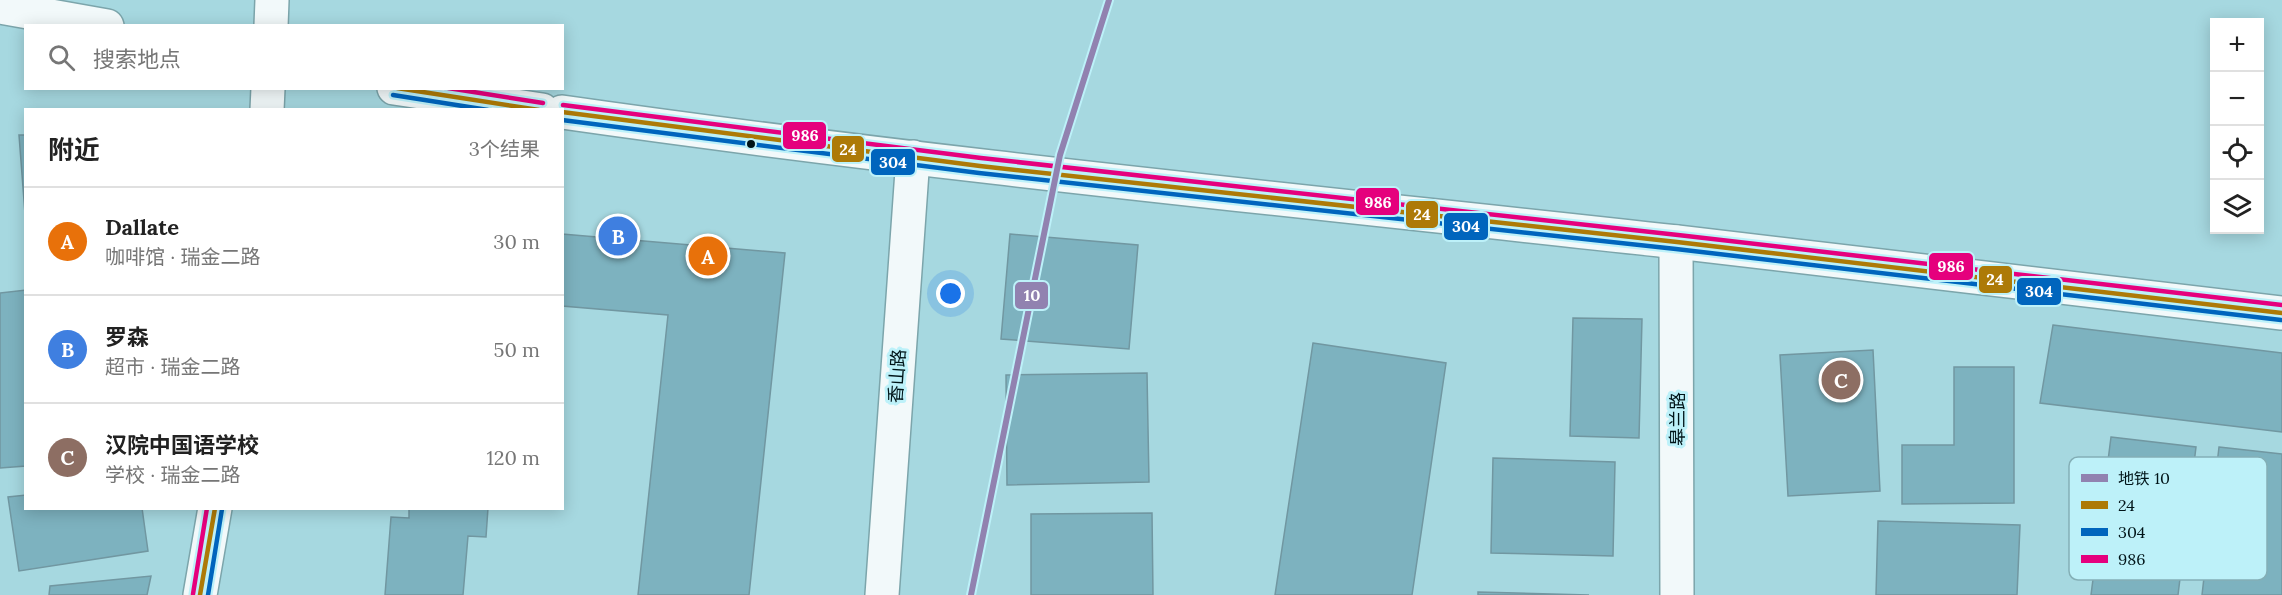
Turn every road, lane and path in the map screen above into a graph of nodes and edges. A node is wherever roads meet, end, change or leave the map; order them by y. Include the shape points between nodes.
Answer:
1 (272, 0) edge
2 (0, 7) edge
3 (97, 24) edge
4 (271, 24) edge
5 (268, 90) edge
6 (407, 90) edge
7 (267, 108) edge
8 (529, 108) edge
9 (564, 112) edge
10 (913, 157) junction
11 (1676, 242) junction
12 (2282, 313) edge
13 (214, 510) edge
14 (200, 595) edge
15 (882, 595) edge
16 (1677, 595) edge

1 - 4 main road
2 - 3 main road
5 - 7 main road
6 - 8 main road
9 - 10 main road via 753,140
10 - 11 main road via 1350,209
10 - 15 main road, 香山路
11 - 12 main road
11 - 16 main road, 皋兰路
13 - 14 main road

